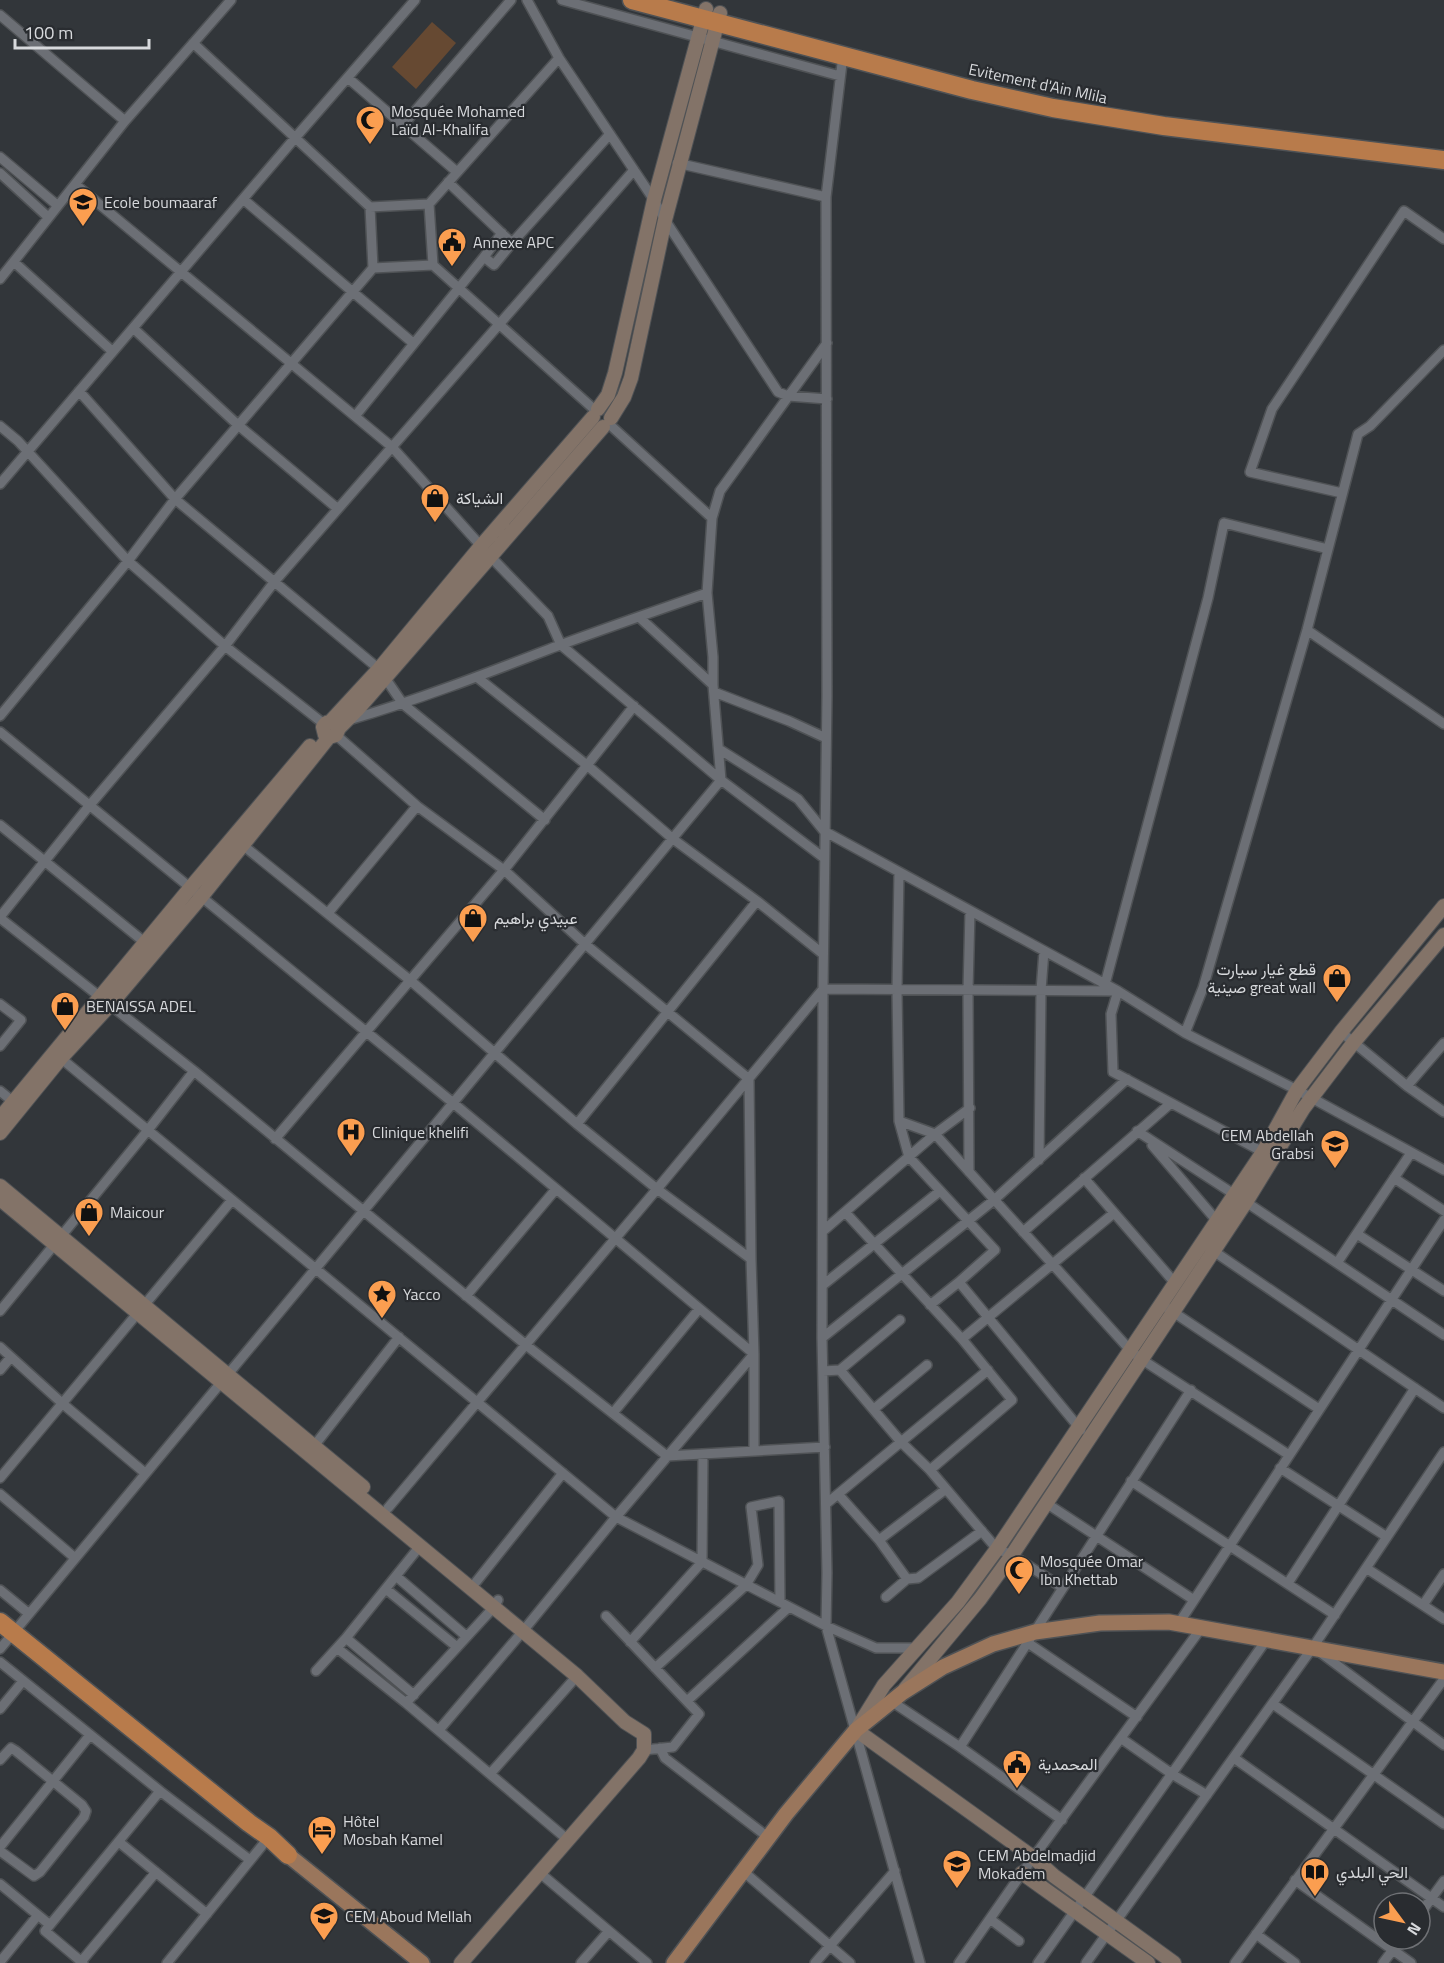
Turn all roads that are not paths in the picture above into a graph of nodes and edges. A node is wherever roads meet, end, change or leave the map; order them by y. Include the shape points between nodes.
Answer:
1 (231, 0) edge
2 (415, 0) edge
3 (511, 0) edge
4 (527, 0) edge
5 (562, 0) edge
6 (632, 0) edge
7 (671, 0) edge
8 (0, 15) edge
9 (709, 24) junction
10 (193, 43) junction
11 (843, 52) junction
12 (559, 58) junction
13 (840, 76) junction
14 (348, 78) junction
15 (125, 121) junction
16 (403, 125) junction
17 (610, 134) junction
18 (295, 138) junction
19 (1444, 149) edge
20 (0, 157) edge
21 (666, 159) junction
22 (1444, 160) edge
23 (680, 164) junction
24 (634, 170) junction
25 (457, 172) junction
26 (0, 173) edge
27 (448, 182) junction
28 (75, 184) junction
29 (826, 197) junction
30 (243, 199) junction
31 (654, 200) junction
32 (429, 204) junction
33 (57, 205) junction
34 (370, 207) junction
35 (48, 217) junction
36 (665, 220) junction
37 (502, 233) junction
38 (1444, 239) edge
39 (512, 243) junction
40 (484, 257) junction
41 (14, 262) junction
42 (432, 265) junction
43 (373, 268) junction
44 (182, 271) junction
45 (0, 279) edge
46 (458, 288) junction
47 (353, 291) junction
48 (498, 323) junction
49 (133, 328) junction
50 (413, 343) junction
51 (827, 343) junction
52 (1444, 350) edge
53 (112, 351) junction
54 (291, 364) junction
55 (79, 390) junction
56 (788, 396) junction
57 (827, 399) junction
58 (356, 415) junction
59 (602, 418) junction
60 (238, 425) junction
61 (0, 426) edge
62 (392, 447) junction
63 (27, 451) junction
64 (0, 484) edge
65 (1342, 494) junction
66 (175, 499) junction
67 (338, 509) junction
68 (712, 518) junction
69 (1328, 549) junction
70 (485, 551) junction
71 (128, 561) junction
72 (275, 581) junction
73 (707, 593) junction
74 (639, 617) junction
75 (1307, 630) junction
76 (561, 645) junction
77 (225, 646) junction
78 (382, 673) junction
79 (477, 678) junction
80 (713, 689) junction
81 (403, 704) junction
82 (634, 706) junction
83 (0, 716) edge
84 (1444, 724) edge
85 (333, 728) junction
86 (0, 732) edge
87 (826, 738) junction
88 (719, 749) junction
89 (588, 766) junction
90 (721, 780) junction
91 (89, 806) junction
92 (417, 806) junction
93 (545, 820) junction
94 (0, 825) edge
95 (824, 831) junction
96 (673, 839) junction
97 (238, 841) junction
98 (824, 858) junction
99 (45, 861) junction
100 (504, 870) junction
101 (899, 872) junction
102 (196, 892) junction
103 (757, 901) junction
104 (1444, 906) edge
105 (970, 911) junction
106 (328, 913) junction
107 (0, 918) edge
108 (1425, 929) junction
109 (1443, 939) edge
110 (585, 944) junction
111 (150, 947) junction
112 (1044, 951) junction
113 (823, 954) junction
114 (411, 981) junction
115 (1104, 987) junction
116 (823, 989) junction
117 (897, 990) junction
118 (968, 990) junction
119 (1041, 990) junction
120 (1118, 991) junction
121 (105, 1001) junction
122 (0, 1004) edge
123 (666, 1012) junction
124 (367, 1032) junction
125 (1341, 1032) junction
126 (1185, 1033) junction
127 (1354, 1042) junction
128 (1444, 1043) edge
129 (0, 1046) edge
130 (495, 1053) junction
131 (57, 1055) junction
132 (194, 1071) junction
133 (749, 1079) junction
134 (1127, 1079) junction
135 (1407, 1086) junction
136 (1297, 1090) junction
137 (0, 1091) edge
138 (1311, 1098) junction
139 (452, 1102) junction
140 (1172, 1103) junction
141 (17, 1105) junction
142 (970, 1108) junction
143 (1444, 1112) edge
144 (0, 1118) edge
145 (899, 1121) junction
146 (577, 1124) junction
147 (148, 1130) junction
148 (0, 1133) edge
149 (1141, 1133) junction
150 (935, 1134) junction
151 (275, 1139) junction
152 (1263, 1152) junction
153 (1411, 1153) junction
154 (909, 1157) junction
155 (1039, 1160) junction
156 (1444, 1170) edge
157 (969, 1172) junction
158 (1084, 1178) junction
159 (1394, 1178) junction
160 (0, 1186) edge
161 (556, 1189) junction
162 (657, 1189) junction
163 (940, 1191) junction
164 (1240, 1198) junction
165 (0, 1199) edge
166 (232, 1200) junction
167 (994, 1200) junction
168 (362, 1211) junction
169 (1444, 1211) edge
170 (845, 1212) junction
171 (1114, 1213) junction
172 (1444, 1220) edge
173 (968, 1221) junction
174 (1217, 1221) junction
175 (823, 1231) junction
176 (1023, 1232) junction
177 (1357, 1234) junction
178 (615, 1239) junction
179 (58, 1240) junction
180 (874, 1244) junction
181 (1207, 1247) junction
182 (751, 1260) junction
183 (1337, 1263) junction
184 (1053, 1265) junction
185 (315, 1268) junction
186 (1411, 1269) junction
187 (902, 1275) junction
188 (959, 1282) junction
189 (1175, 1284) junction
190 (823, 1285) junction
191 (1444, 1291) edge
192 (466, 1296) junction
193 (1391, 1299) junction
194 (930, 1305) junction
195 (1167, 1307) junction
196 (699, 1308) junction
197 (141, 1310) junction
198 (0, 1311) edge
199 (988, 1318) junction
200 (900, 1320) dead end
201 (1444, 1335) edge
202 (399, 1337) junction
203 (822, 1338) junction
204 (962, 1339) junction
205 (526, 1345) junction
206 (0, 1347) edge
207 (1130, 1350) junction
208 (1358, 1351) junction
209 (754, 1354) junction
210 (11, 1357) junction
211 (1142, 1359) junction
212 (927, 1365) dead end
213 (0, 1370) edge
214 (840, 1370) junction
215 (988, 1370) junction
216 (823, 1371) junction
217 (224, 1378) junction
218 (1415, 1389) junction
219 (1191, 1390) junction
220 (478, 1402) junction
221 (63, 1404) junction
222 (1444, 1408) edge
223 (874, 1409) junction
224 (1319, 1409) junction
225 (613, 1413) junction
226 (1078, 1428) junction
227 (1090, 1437) junction
228 (901, 1442) junction
229 (314, 1446) junction
230 (825, 1447) junction
231 (754, 1451) junction
232 (1444, 1452) edge
233 (703, 1454) junction
234 (1289, 1455) junction
235 (668, 1456) junction
236 (1280, 1468) junction
237 (930, 1470) junction
238 (145, 1473) junction
239 (563, 1473) junction
240 (0, 1478) edge
241 (1131, 1481) junction
242 (946, 1489) junction
243 (0, 1494) edge
244 (838, 1494) junction
245 (1046, 1503) junction
246 (826, 1504) junction
247 (1338, 1506) junction
248 (388, 1508) junction
249 (616, 1516) junction
250 (982, 1531) junction
251 (1096, 1537) junction
252 (1387, 1537) junction
253 (879, 1540) junction
254 (420, 1546) junction
255 (1229, 1546) junction
256 (997, 1549) junction
257 (1012, 1555) junction
258 (75, 1558) junction
259 (702, 1562) junction
260 (1366, 1568) junction
261 (1444, 1574) edge
262 (396, 1576) junction
263 (907, 1579) junction
264 (476, 1582) junction
265 (1288, 1583) junction
266 (746, 1585) junction
267 (1063, 1588) junction
268 (386, 1589) junction
269 (0, 1590) edge
270 (886, 1597) dead end
271 (1194, 1600) junction
272 (780, 1602) junction
273 (496, 1603) junction
274 (1423, 1605) junction
275 (789, 1607) junction
276 (28, 1613) junction
277 (1335, 1615) junction
278 (606, 1616) dead end
279 (1444, 1619) edge
280 (1179, 1623) junction
281 (826, 1626) junction
282 (1202, 1627) junction
283 (525, 1628) junction
284 (4, 1636) edge
285 (466, 1636) junction
286 (346, 1638) junction
287 (1032, 1638) junction
288 (1267, 1639) junction
289 (630, 1642) junction
290 (457, 1647) junction
291 (1313, 1647) junction
292 (337, 1648) junction
293 (916, 1648) junction
294 (0, 1662) edge
295 (655, 1668) junction
296 (316, 1671) dead end
297 (1444, 1672) edge
298 (577, 1676) junction
299 (1444, 1678) edge
300 (23, 1681) junction
301 (414, 1695) junction
302 (897, 1697) junction
303 (687, 1701) junction
304 (406, 1703) junction
305 (1273, 1704) junction
306 (0, 1709) edge
307 (1137, 1717) junction
308 (1412, 1721) junction
309 (625, 1722) junction
310 (439, 1730) junction
311 (856, 1730) junction
312 (90, 1735) junction
313 (1122, 1739) junction
314 (1444, 1745) edge
315 (960, 1747) junction
316 (660, 1748) junction
317 (644, 1750) junction
318 (1234, 1758) junction
319 (0, 1760) edge
320 (490, 1774) junction
321 (1172, 1774) junction
322 (1373, 1776) junction
323 (53, 1782) junction
324 (160, 1791) junction
325 (1207, 1795) junction
326 (1062, 1820) junction
327 (1444, 1824) edge
328 (1333, 1829) junction
329 (769, 1838) junction
330 (266, 1840) junction
331 (568, 1840) junction
332 (119, 1842) junction
333 (0, 1849) edge
334 (288, 1855) joint
335 (1034, 1858) junction
336 (250, 1860) junction
337 (895, 1871) junction
338 (156, 1872) junction
339 (744, 1872) junction
340 (540, 1873) junction
341 (1022, 1873) junction
342 (1295, 1880) junction
343 (1444, 1881) edge
344 (0, 1884) edge
345 (1421, 1891) edge
346 (1085, 1898) junction
347 (1432, 1899) joint
348 (1444, 1907) edge
349 (1076, 1911) junction
350 (207, 1914) junction
351 (38, 1915) junction
352 (990, 1919) junction
353 (1117, 1920) junction
354 (50, 1925) junction
355 (609, 1931) junction
356 (1107, 1933) junction
357 (1256, 1934) junction
358 (1372, 1935) edge
359 (1018, 1941) dead end
360 (830, 1946) junction
361 (1392, 1951) edge
362 (1394, 1951) edge
363 (0, 1962) edge
364 (81, 1963) edge
365 (167, 1963) edge
366 (422, 1963) edge
367 (461, 1963) edge
368 (582, 1963) edge
369 (647, 1963) edge
370 (674, 1963) edge
371 (815, 1963) edge
372 (850, 1963) edge
373 (920, 1963) edge
374 (959, 1963) edge
375 (1038, 1963) edge
376 (1086, 1963) edge
377 (1148, 1963) edge
378 (1174, 1963) edge
379 (1234, 1963) edge
380 (1295, 1963) edge
381 (1383, 1963) edge
382 (1411, 1963) edge

1 - 10 street
2 - 14 street
3 - 16 street
4 - 12 street
5 - 9 street
6 - 9 highway, Evitement d'Ain Mlila
7 - 9 highway, Evitement d'Ain Mlila
8 - 15 street
9 - 11 highway, Evitement d'Ain Mlila
9 - 13 street
9 - 21 street
9 - 23 street
10 - 15 street
10 - 18 street
11 - 13 street
11 - 19 highway, Evitement d'Ain Mlila via 1054,99
11 - 22 highway, Evitement d'Ain Mlila via 972,90 1083,113
12 - 17 street
12 - 25 street
13 - 29 street
14 - 16 street
14 - 18 street
15 - 28 street
16 - 25 street
17 - 24 street
17 - 39 street
18 - 30 street
18 - 34 street
20 - 33 street
21 - 23 street
21 - 31 street
23 - 29 street
23 - 36 street
24 - 31 street
24 - 48 street
25 - 27 street
26 - 35 street
27 - 32 street
27 - 37 street
28 - 33 street
28 - 44 street
29 - 51 street
30 - 44 street
30 - 47 street
31 - 36 street
31 - 59 street
32 - 34 street
32 - 42 street
33 - 35 street
34 - 43 street
35 - 41 street
36 - 56 street via 778,392
36 - 59 street via 631,378 624,397
37 - 39 street
37 - 40 street
38 - 65 street via 1404,211 1272,409 1250,472
39 - 40 street via 494,265
40 - 46 street
41 - 45 street
41 - 53 street
42 - 43 street
42 - 46 street
43 - 47 street
44 - 49 street
44 - 54 street
46 - 48 street
46 - 50 street
47 - 50 street
47 - 54 street
48 - 59 street
48 - 62 street
49 - 53 street
49 - 60 street
50 - 58 street
51 - 56 street
51 - 57 street
52 - 65 street via 1358,434
53 - 55 street
54 - 58 street
54 - 60 street
55 - 63 street
55 - 66 street
56 - 57 street
56 - 68 street via 720,491
57 - 87 street
58 - 62 street
59 - 68 street
59 - 70 street
60 - 66 street
60 - 67 street
61 - 63 street
62 - 67 street
62 - 70 street
63 - 64 street
63 - 71 street
65 - 69 street
66 - 71 street
66 - 72 street
67 - 72 street
68 - 73 street
69 - 75 street
69 - 115 street via 1224,523 1208,598
70 - 76 street via 548,616
70 - 78 street
71 - 77 street
71 - 83 street
72 - 77 street
72 - 78 street
73 - 74 street
73 - 80 street
74 - 76 street
74 - 80 street
75 - 84 street
75 - 126 street via 1203,988
76 - 79 street
76 - 82 street
77 - 85 street
77 - 91 street
78 - 81 street
78 - 85 street
79 - 81 street
79 - 89 street
80 - 87 street
80 - 88 street
81 - 85 street
81 - 93 street
82 - 89 street
82 - 90 street
85 - 92 street
85 - 97 street
86 - 91 street
87 - 95 street
88 - 90 street
88 - 95 street via 798,799
89 - 93 street
89 - 96 street
90 - 96 street
90 - 98 street
91 - 99 street
91 - 102 street
92 - 100 street
92 - 106 street
93 - 100 street
94 - 99 street
95 - 98 street
95 - 101 street
96 - 103 street
96 - 110 street
97 - 102 street
97 - 106 street
98 - 113 street
99 - 107 street
99 - 111 street
100 - 110 street
100 - 114 street
101 - 105 street
101 - 117 street
102 - 111 street
102 - 124 street
103 - 113 street
103 - 123 street
104 - 108 street
105 - 112 street
105 - 118 street
106 - 114 street
107 - 121 street
108 - 109 street
108 - 125 street
109 - 127 street
110 - 123 street
110 - 130 street
111 - 121 street
112 - 115 street
112 - 119 street
113 - 116 street
114 - 124 street
114 - 130 street
115 - 119 street
115 - 120 street
116 - 117 street
116 - 133 street
116 - 175 street
117 - 118 street
117 - 145 street
118 - 119 street
118 - 142 street
119 - 155 street
120 - 126 street
120 - 134 street via 1111,1014 1113,1072
121 - 131 street
121 - 132 street
122 - 129 street via 21,1020
123 - 133 street
123 - 146 street
124 - 139 street
124 - 151 street
125 - 127 street
125 - 136 street
126 - 136 street
127 - 135 street
127 - 138 street
128 - 135 street
130 - 139 street
130 - 146 street
131 - 141 street
131 - 147 street
132 - 147 street
132 - 151 street
133 - 162 street
133 - 182 street
134 - 140 street
134 - 155 street
135 - 143 street
136 - 138 street
136 - 152 street
137 - 141 street
138 - 153 street
138 - 164 street
139 - 161 street
139 - 168 street
140 - 149 street
140 - 152 street
141 - 144 street
141 - 148 street
142 - 150 street
142 - 157 street
145 - 150 street
145 - 154 street
146 - 162 street
147 - 166 street
147 - 179 street
149 - 158 street
149 - 164 street
149 - 174 street
150 - 154 street
150 - 157 street
151 - 168 street
152 - 164 street
153 - 156 street
153 - 159 street
154 - 163 street
154 - 170 street
155 - 167 street
157 - 167 street
158 - 171 street
158 - 176 street
159 - 169 street
159 - 177 street
160 - 179 street
161 - 178 street
161 - 192 street
162 - 178 street
162 - 182 street
163 - 173 street
163 - 180 street
164 - 174 street
164 - 181 street
164 - 183 street
165 - 179 street
166 - 185 street
166 - 197 street
167 - 173 street
167 - 176 street
168 - 185 street
168 - 192 street
170 - 175 street
170 - 180 street
171 - 184 street
171 - 189 street
172 - 186 street
173 - 187 street
173 - 188 street via 995,1250
174 - 181 street
175 - 190 street
176 - 184 street
177 - 183 street
177 - 186 street
178 - 196 street
178 - 205 street
179 - 197 street
179 - 198 street
180 - 187 street
180 - 190 street
181 - 189 street
181 - 195 street
181 - 208 street
182 - 209 street
183 - 193 street
184 - 199 street
184 - 207 street
185 - 202 street
185 - 217 street
186 - 191 street
186 - 193 street
187 - 194 street
187 - 203 street
188 - 194 street
188 - 199 street
189 - 195 street
190 - 203 street
192 - 205 street
193 - 201 street
193 - 208 street
194 - 204 street
195 - 207 street
195 - 211 street
195 - 224 street
196 - 209 street
196 - 225 street
197 - 217 street
197 - 221 street
199 - 204 street
199 - 226 street
200 - 214 street
202 - 220 street
202 - 229 street
203 - 216 street
204 - 215 street
205 - 220 street
205 - 225 street
206 - 210 street
207 - 211 street
207 - 226 street
208 - 218 street
208 - 224 street
209 - 231 street
209 - 235 street
210 - 213 street
210 - 221 street
211 - 219 street
211 - 227 street
212 - 223 street
214 - 216 street
214 - 223 street
215 - 228 street
215 - 237 street via 1012,1400
216 - 230 street
217 - 229 street
217 - 238 street
217 - 254 street
218 - 222 street
218 - 247 street
219 - 234 street
219 - 241 street
220 - 239 street
220 - 248 street
221 - 238 street
221 - 240 street
223 - 228 street
224 - 234 street
225 - 235 street
226 - 227 street
226 - 256 street
227 - 245 street
228 - 237 street
228 - 244 street
229 - 248 street
230 - 231 street
230 - 246 street
231 - 233 street
232 - 252 street
233 - 235 street
233 - 259 street
234 - 236 street
235 - 249 street
236 - 247 street
236 - 255 street
237 - 242 street
238 - 258 street
239 - 249 street
239 - 264 street
241 - 251 street
241 - 255 street
242 - 250 street
242 - 253 street
243 - 258 street
244 - 246 street
244 - 253 street
245 - 251 street
245 - 257 street
246 - 281 street
247 - 252 street
247 - 265 street
248 - 264 street
249 - 259 street
249 - 283 street
250 - 256 street
250 - 263 street via 918,1578
251 - 267 street
251 - 271 street
252 - 260 street
253 - 263 street
254 - 262 street
254 - 273 street
255 - 265 street
255 - 271 street
256 - 257 street
256 - 293 street via 958,1602
257 - 267 street
257 - 302 street
258 - 276 street
259 - 266 street
259 - 289 street
260 - 274 street
260 - 277 street
261 - 274 street
262 - 268 street
262 - 285 street
263 - 270 street
264 - 273 street
265 - 277 street
266 - 272 street
266 - 272 street via 758,1565 752,1507 780,1501
266 - 295 street
267 - 287 street
268 - 286 street
268 - 290 street
269 - 276 street
271 - 280 street
272 - 275 street
273 - 283 street
273 - 285 street
274 - 279 street
275 - 281 street
275 - 303 street
276 - 284 street
277 - 291 street
278 - 289 street
280 - 282 main road
280 - 287 main road via 1100,1623
281 - 293 street via 876,1648
281 - 311 street
282 - 288 main road
282 - 307 street
283 - 298 street
283 - 309 street via 606,1690
283 - 310 street
284 - 330 highway via 249,1822
285 - 290 street
286 - 292 street
286 - 301 street
287 - 302 main road via 993,1644 943,1667
287 - 307 street
287 - 315 street
288 - 291 main road
288 - 321 street
289 - 295 street
290 - 301 street
291 - 297 main road
291 - 305 street
291 - 308 street
292 - 296 street
292 - 304 street
293 - 311 street via 884,1685
294 - 300 street
295 - 303 street
298 - 309 street
298 - 320 street
299 - 308 street
300 - 306 street
300 - 312 street
301 - 304 street
302 - 311 main road
302 - 315 street
303 - 316 street via 699,1714 673,1747
304 - 310 street
305 - 318 street
305 - 322 street
307 - 313 street
308 - 314 street
308 - 322 street
309 - 317 street via 644,1734
310 - 320 street
311 - 329 main road
311 - 335 street
311 - 337 street
312 - 323 street
312 - 324 street
313 - 321 street
313 - 326 street
315 - 326 street
316 - 317 street
316 - 329 street via 665,1758
317 - 331 street
318 - 325 street
318 - 328 street
319 - 323 street via 11,1748
320 - 331 street
321 - 325 street
321 - 346 street
322 - 327 street
322 - 328 street
323 - 333 street
323 - 333 street via 82,1805 84,1817 34,1876
324 - 332 street
324 - 336 street
325 - 353 street
326 - 335 street
328 - 342 street
328 - 345 street
329 - 339 main road
330 - 334 highway
330 - 336 street
331 - 340 street
332 - 338 street
332 - 354 street
334 - 366 main road
335 - 341 street
335 - 346 street
336 - 350 street
337 - 360 street
337 - 373 street
338 - 350 street
338 - 364 street
339 - 360 street
339 - 370 main road
340 - 355 street
340 - 367 street
341 - 349 street
341 - 352 street
342 - 357 street
342 - 358 street
343 - 347 street
344 - 351 street
346 - 349 street
346 - 353 street
347 - 348 street
349 - 356 street
349 - 375 street
350 - 365 street
351 - 354 street
351 - 363 street
352 - 359 street
352 - 374 street
353 - 356 street
353 - 378 street
354 - 364 street via 45,1931
355 - 368 street
355 - 369 street
356 - 376 street
356 - 377 street
357 - 379 street
357 - 380 street
360 - 371 street
360 - 372 street
361 - 381 street
362 - 382 street

